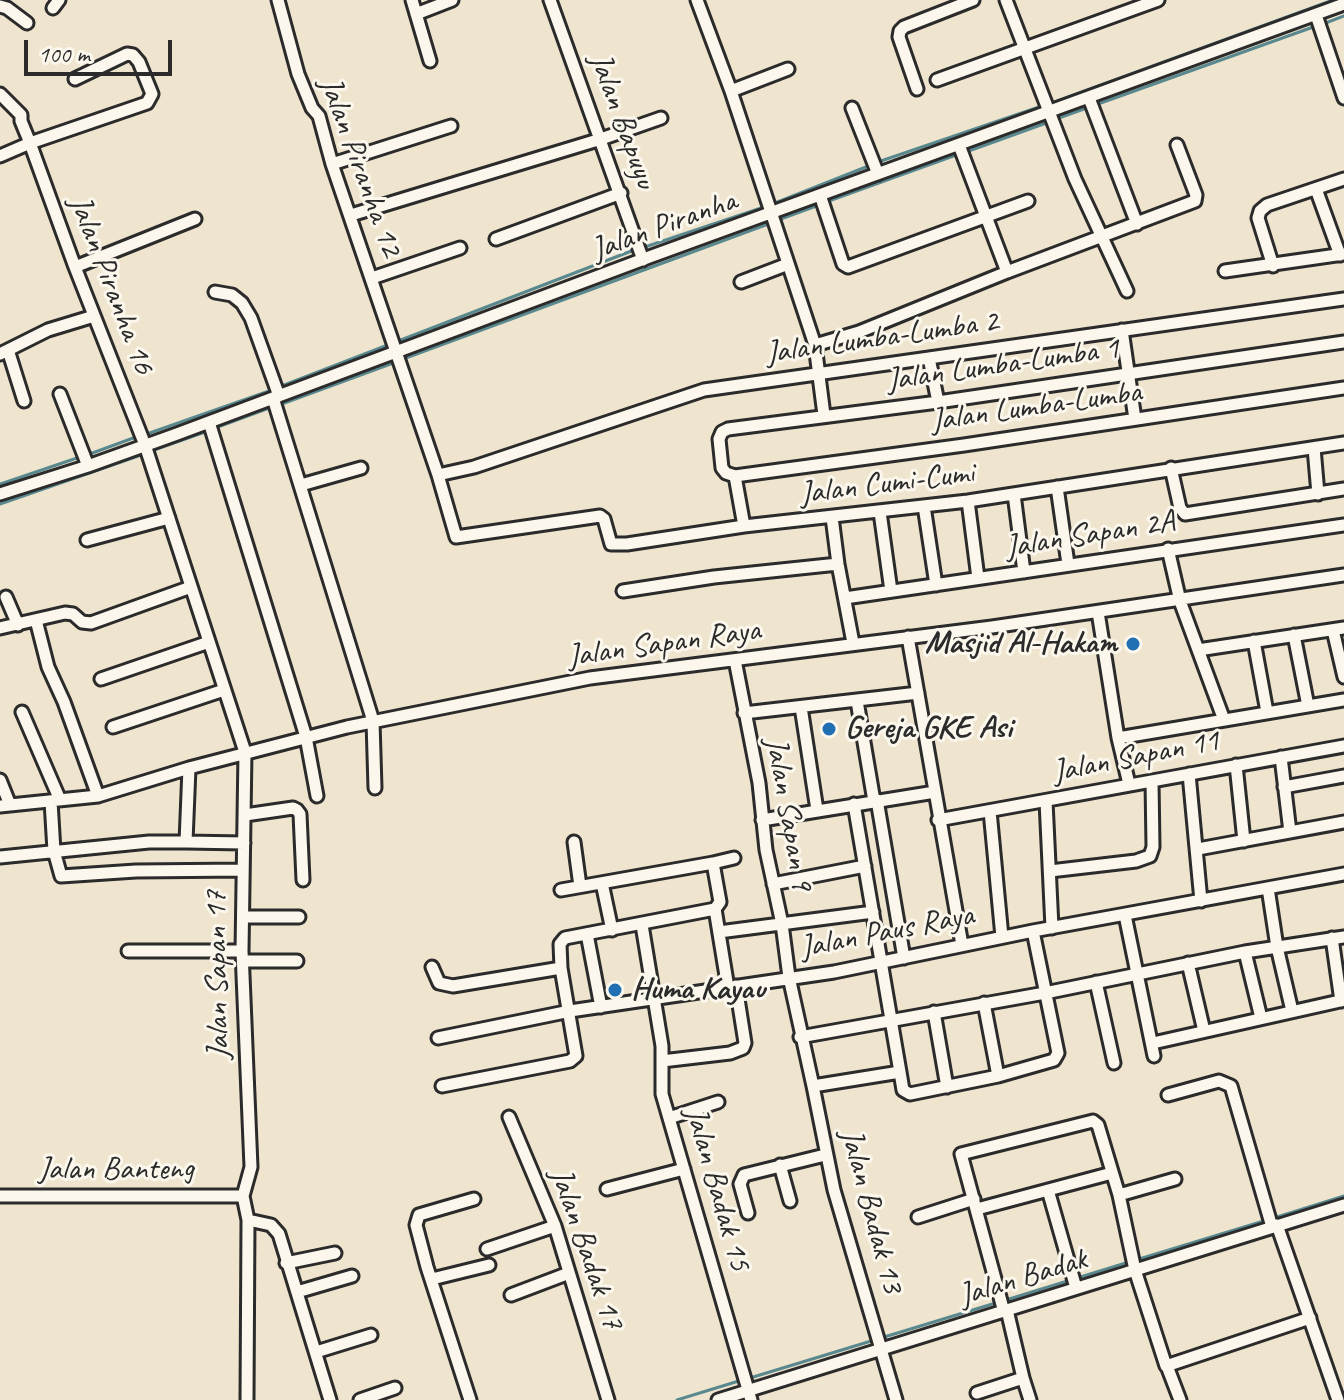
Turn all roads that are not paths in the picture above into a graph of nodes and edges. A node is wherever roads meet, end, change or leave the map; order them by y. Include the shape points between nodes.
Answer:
1 (278, 0) edge
2 (412, 0) edge
3 (452, 0) edge
4 (550, 0) edge
5 (697, 0) edge
6 (973, 0) edge
7 (1006, 0) edge
8 (1158, 0) edge
9 (1344, 4) edge
10 (0, 6) edge
11 (416, 14) junction
12 (1316, 15) junction
13 (27, 23) dead end
14 (1024, 50) junction
15 (430, 61) dead end
16 (788, 69) dead end
17 (75, 79) dead end
18 (937, 80) dead end
19 (917, 89) dead end
20 (731, 91) junction
21 (0, 94) edge
22 (1089, 98) junction
23 (1344, 98) edge
24 (852, 108) dead end
25 (1049, 112) junction
26 (661, 118) dead end
27 (451, 126) dead end
28 (601, 139) junction
29 (30, 143) junction
30 (959, 145) junction
31 (1177, 145) dead end
32 (0, 156) edge
33 (332, 164) junction
34 (878, 174) junction
35 (1344, 179) edge
36 (1316, 189) junction
37 (621, 193) junction
38 (820, 195) junction
39 (1028, 201) dead end
40 (773, 214) junction
41 (351, 215) junction
42 (984, 217) junction
43 (195, 219) dead end
44 (1137, 224) junction
45 (1101, 237) junction
46 (496, 239) dead end
47 (460, 248) dead end
48 (1342, 254) edge
49 (643, 260) junction
50 (788, 264) junction
51 (1273, 266) junction
52 (75, 267) junction
53 (1225, 271) dead end
54 (1007, 272) junction
55 (372, 278) junction
56 (741, 282) dead end
57 (1127, 291) dead end
58 (215, 292) dead end
59 (1344, 299) edge
60 (94, 316) junction
61 (1122, 330) junction
62 (1344, 342) edge
63 (815, 345) junction
64 (397, 351) junction
65 (4, 352) edge
66 (929, 358) junction
67 (819, 372) junction
68 (1130, 374) junction
69 (1344, 388) edge
70 (60, 394) dead end
71 (276, 397) junction
72 (24, 401) dead end
73 (938, 402) junction
74 (824, 415) junction
75 (1135, 419) junction
76 (209, 422) junction
77 (1344, 443) edge
78 (145, 445) junction
79 (1314, 448) junction
80 (88, 466) junction
81 (361, 468) dead end
82 (1171, 468) junction
83 (438, 475) junction
84 (735, 476) junction
85 (301, 485) junction
86 (1057, 487) junction
87 (1344, 489) edge
88 (0, 494) edge
89 (1014, 494) junction
90 (1318, 494) junction
91 (968, 501) junction
92 (924, 506) junction
93 (880, 512) junction
94 (832, 517) junction
95 (169, 518) junction
96 (1344, 525) edge
97 (744, 526) junction
98 (456, 537) joint
99 (87, 540) dead end
100 (1168, 549) junction
101 (838, 564) junction
102 (1068, 564) junction
103 (1024, 572) junction
104 (1344, 575) edge
105 (978, 578) junction
106 (936, 585) junction
107 (191, 587) junction
108 (623, 591) dead end
109 (891, 591) junction
110 (6, 597) dead end
111 (845, 598) junction
112 (1180, 601) junction
113 (1098, 612) junction
114 (36, 620) junction
115 (18, 625) junction
116 (0, 628) edge
117 (1339, 629) edge
118 (1294, 635) junction
119 (908, 637) junction
120 (1254, 641) junction
121 (209, 642) junction
122 (853, 643) junction
123 (1198, 650) junction
124 (735, 660) junction
125 (1344, 677) edge
126 (101, 679) dead end
127 (224, 690) junction
128 (918, 693) junction
129 (1344, 700) edge
130 (857, 701) junction
131 (1308, 706) junction
132 (801, 707) junction
133 (22, 712) dead end
134 (1267, 712) junction
135 (744, 713) junction
136 (1224, 720) junction
137 (373, 721) junction
138 (113, 727) dead end
139 (306, 737) junction
140 (1118, 738) junction
141 (1344, 746) edge
142 (245, 752) junction
143 (1281, 757) junction
144 (1236, 765) junction
145 (189, 768) junction
146 (1189, 774) junction
147 (1344, 776) edge
148 (0, 780) edge
149 (1152, 781) junction
150 (1129, 784) junction
151 (1284, 787) junction
152 (375, 788) dead end
153 (935, 792) junction
154 (98, 796) junction
155 (317, 796) dead end
156 (56, 800) junction
157 (876, 801) junction
158 (1046, 801) junction
159 (854, 804) junction
160 (5, 805) edge
161 (817, 810) junction
162 (990, 811) junction
163 (245, 815) junction
164 (762, 820) junction
165 (938, 820) junction
166 (1344, 822) edge
167 (1290, 832) junction
168 (1244, 841) junction
169 (186, 842) junction
170 (574, 842) dead end
171 (244, 843) junction
172 (1198, 849) junction
173 (54, 851) junction
174 (0, 857) edge
175 (734, 858) dead end
176 (713, 863) junction
177 (865, 866) junction
178 (243, 870) junction
179 (1050, 871) junction
180 (1344, 874) edge
181 (303, 880) dead end
182 (602, 883) junction
183 (773, 884) junction
184 (580, 886) junction
185 (1268, 888) junction
186 (561, 890) dead end
187 (1201, 901) junction
188 (715, 909) junction
189 (873, 912) junction
190 (1125, 915) junction
191 (243, 917) junction
192 (299, 917) dead end
193 (782, 924) junction
194 (642, 925) junction
195 (1052, 928) junction
196 (612, 930) junction
197 (1033, 931) junction
198 (719, 932) junction
199 (587, 934) junction
200 (1002, 937) junction
201 (1338, 938) edge
202 (962, 945) junction
203 (1277, 947) junction
204 (128, 951) dead end
205 (1245, 952) junction
206 (243, 956) junction
207 (904, 958) junction
208 (297, 961) dead end
209 (882, 962) junction
210 (1188, 963) junction
211 (432, 967) dead end
212 (561, 968) junction
213 (1138, 974) junction
214 (789, 977) junction
215 (1096, 982) junction
216 (732, 987) junction
217 (1045, 993) junction
218 (655, 999) junction
219 (1343, 1000) edge
220 (984, 1003) junction
221 (601, 1007) junction
222 (570, 1011) junction
223 (1292, 1011) junction
224 (934, 1012) junction
225 (1261, 1018) junction
226 (892, 1020) junction
227 (1204, 1031) junction
228 (800, 1037) junction
229 (438, 1038) dead end
230 (662, 1061) junction
231 (1114, 1063) dead end
232 (900, 1072) junction
233 (998, 1076) junction
234 (813, 1084) junction
235 (442, 1086) dead end
236 (947, 1087) junction
237 (1168, 1095) dead end
238 (718, 1102) dead end
239 (509, 1117) dead end
240 (669, 1118) junction
241 (825, 1155) junction
242 (780, 1165) junction
243 (684, 1169) junction
244 (1112, 1173) junction
245 (1175, 1179) dead end
246 (607, 1189) dead end
247 (1048, 1190) junction
248 (1119, 1195) junction
249 (0, 1196) edge
250 (238, 1196) junction
251 (474, 1199) dead end
252 (790, 1201) dead end
253 (975, 1204) junction
254 (1344, 1205) edge
255 (748, 1213) dead end
256 (918, 1217) dead end
257 (248, 1220) junction
258 (555, 1226) junction
259 (1275, 1226) junction
260 (487, 1249) dead end
261 (335, 1253) dead end
262 (286, 1263) junction
263 (489, 1265) dead end
264 (1135, 1270) junction
265 (569, 1273) junction
266 (352, 1276) dead end
267 (432, 1279) junction
268 (1076, 1288) junction
269 (297, 1292) junction
270 (511, 1295) dead end
271 (1006, 1311) junction
272 (1310, 1318) junction
273 (371, 1335) dead end
274 (882, 1349) junction
275 (316, 1352) junction
276 (1167, 1366) junction
277 (1023, 1378) junction
278 (395, 1388) dead end
279 (977, 1393) dead end
280 (750, 1395) edge
281 (247, 1400) edge
282 (330, 1400) edge
283 (360, 1400) edge
284 (470, 1400) edge
285 (608, 1400) edge
286 (718, 1400) edge
287 (896, 1400) edge
288 (1030, 1400) edge
289 (1180, 1400) edge
290 (1338, 1400) edge

1 - 33 street, Jalan Piranha 12 via 298,74 319,116
2 - 11 street
3 - 11 street
4 - 28 street, Jalan Bapuyu
5 - 20 street
6 - 19 street via 900,31
7 - 14 street
8 - 14 street
9 - 12 street, Jalan Piranha
10 - 13 street
11 - 15 street
12 - 22 street, Jalan Piranha
12 - 23 street
14 - 18 street
14 - 25 street
16 - 20 street
17 - 29 street via 133,55 152,94 147,103
20 - 40 street
21 - 29 street, Jalan Piranha 16 via 21,115
22 - 25 street, Jalan Piranha
22 - 44 street
24 - 34 street
25 - 30 street, Jalan Piranha
25 - 45 street
26 - 28 street
27 - 33 street
28 - 37 street, Jalan Bapuyu
28 - 41 street
29 - 32 street
29 - 52 street, Jalan Piranha 16
30 - 34 street, Jalan Piranha
30 - 42 street
31 - 44 street via 1195,201
33 - 41 street, Jalan Piranha 12
34 - 38 street, Jalan Piranha
35 - 36 street
36 - 48 street
36 - 51 street via 1260,211
37 - 46 street
37 - 49 street, Jalan Bapuyu
38 - 40 street, Jalan Piranha
38 - 42 street via 848,267
39 - 42 street
40 - 49 street, Jalan Piranha
40 - 50 street
41 - 55 street, Jalan Piranha 12
42 - 54 street
43 - 52 street
44 - 45 street
45 - 54 street
45 - 57 street
47 - 55 street
48 - 51 street
49 - 64 street, Jalan Piranha
50 - 56 street
50 - 63 street
51 - 53 street
52 - 60 street, Jalan Piranha 16
54 - 63 street
55 - 64 street, Jalan Piranha 12
58 - 71 street via 232,295 251,318
59 - 61 street, Jalan Lumba-Lumba 2
60 - 65 street via 48,330
60 - 78 street, Jalan Piranha 16
61 - 66 street, Jalan Lumba-Lumba 2
61 - 68 street
62 - 68 street, Jalan Lumba-Lumba 1
63 - 67 street
64 - 71 street, Jalan Piranha
64 - 83 street, Jalan Piranha 12
65 - 72 street
66 - 67 street, Jalan Lumba-Lumba 2
66 - 73 street
67 - 74 street
67 - 83 street, Jalan Lumba-Lumba 2 via 691,393
68 - 73 street, Jalan Lumba-Lumba 1
68 - 75 street
69 - 75 street, Jalan Lumba-Lumba
70 - 80 street
71 - 76 street, Jalan Piranha
71 - 85 street
73 - 74 street, Jalan Lumba-Lumba 1
74 - 84 street, Jalan Lumba-Lumba 1 via 722,432 722,468
75 - 84 street, Jalan Lumba-Lumba
76 - 78 street, Jalan Piranha
76 - 139 street
77 - 79 street, Jalan Cumi-Cumi
78 - 80 street, Jalan Piranha
78 - 95 street, Jalan Piranha 16
79 - 82 street, Jalan Cumi-Cumi
79 - 90 street
80 - 88 street, Jalan Piranha
81 - 85 street
82 - 86 street, Jalan Cumi-Cumi
82 - 90 street via 1185,514
83 - 98 street, Jalan Piranha 12
84 - 97 street
85 - 137 street
86 - 89 street, Jalan Cumi-Cumi
86 - 102 street
87 - 90 street
89 - 91 street, Jalan Cumi-Cumi
89 - 103 street
91 - 92 street, Jalan Cumi-Cumi
91 - 105 street
92 - 93 street, Jalan Cumi-Cumi
92 - 106 street
93 - 94 street, Jalan Cumi-Cumi
93 - 109 street
94 - 97 street, Jalan Cumi-Cumi
94 - 101 street
95 - 99 street
95 - 107 street, Jalan Piranha 16
96 - 100 street, Jalan Sapan 2A
97 - 98 street, Jalan Cumi-Cumi via 611,544 600,516
100 - 102 street, Jalan Sapan 2A
100 - 112 street
101 - 108 street
101 - 111 street
102 - 103 street, Jalan Sapan 2A
103 - 105 street, Jalan Sapan 2A
104 - 112 street, Jalan Sapan Raya
105 - 106 street, Jalan Sapan 2A
106 - 109 street, Jalan Sapan 2A
107 - 114 street via 91,623 69,613
107 - 121 street, Jalan Sapan 17
109 - 111 street, Jalan Sapan 2A
110 - 115 street
111 - 122 street
112 - 113 street, Jalan Sapan Raya
112 - 123 street
113 - 119 street, Jalan Sapan Raya
113 - 140 street
114 - 115 street
114 - 154 street via 48,667
115 - 116 street
117 - 118 street
117 - 125 street
118 - 120 street
118 - 131 street
119 - 122 street, Jalan Sapan Raya
119 - 128 street
120 - 123 street
120 - 134 street
121 - 126 street
121 - 127 street, Jalan Sapan 17
122 - 124 street, Jalan Sapan Raya
123 - 136 street
124 - 135 street, Jalan Sapan 9
124 - 137 street, Jalan Sapan Raya via 590,678
127 - 138 street
127 - 142 street, Jalan Sapan 17
128 - 130 street
128 - 153 street
129 - 131 street
130 - 132 street
130 - 157 street
131 - 134 street
132 - 135 street
132 - 161 street
133 - 156 street
134 - 136 street
135 - 164 street, Jalan Sapan 9
136 - 140 street
137 - 139 street, Jalan Sapan Raya
137 - 152 street
139 - 142 street, Jalan Sapan Raya
139 - 155 street
140 - 150 street
141 - 143 street, Jalan Sapan 11
142 - 145 street, Jalan Sapan Raya
142 - 163 street, Jalan Sapan 17
143 - 144 street, Jalan Sapan 11
143 - 151 street
144 - 146 street, Jalan Sapan 11
144 - 168 street
145 - 154 street, Jalan Sapan Raya
145 - 169 street
146 - 149 street, Jalan Sapan 11
146 - 172 street
147 - 151 street
148 - 160 street
149 - 150 street, Jalan Sapan 11
149 - 179 street via 1150,856
150 - 158 street, Jalan Sapan 11
151 - 167 street
153 - 157 street
153 - 165 street
154 - 156 street, Jalan Sapan Raya
156 - 160 street, Jalan Sapan Raya
156 - 173 street
157 - 159 street
157 - 207 street
158 - 162 street, Jalan Sapan 11
158 - 179 street
159 - 161 street
159 - 177 street
161 - 164 street
162 - 165 street, Jalan Sapan 11
162 - 200 street
163 - 171 street, Jalan Sapan 17
163 - 181 street via 297,810
164 - 183 street, Jalan Sapan 9
165 - 202 street
166 - 167 street
167 - 168 street
168 - 172 street
169 - 171 street
169 - 173 street
170 - 184 street
171 - 178 street, Jalan Sapan 17
172 - 187 street
173 - 174 street
173 - 178 street via 58,872 66,877
175 - 176 street
176 - 182 street
176 - 188 street via 720,902
177 - 183 street
177 - 189 street
178 - 191 street, Jalan Sapan 17
179 - 195 street
180 - 185 street, Jalan Paus Raya
182 - 184 street
182 - 196 street
183 - 193 street, Jalan Sapan 9
184 - 186 street
185 - 187 street, Jalan Paus Raya
185 - 203 street
187 - 190 street, Jalan Paus Raya
188 - 194 street
188 - 198 street
189 - 193 street
189 - 209 street
190 - 195 street, Jalan Paus Raya
190 - 213 street
191 - 192 street
191 - 206 street, Jalan Sapan 17
193 - 198 street
193 - 214 street, Jalan Sapan 9
194 - 196 street
194 - 218 street, Jalan Badak 15
195 - 197 street, Jalan Paus Raya
196 - 199 street
197 - 200 street, Jalan Paus Raya
197 - 217 street
198 - 216 street
199 - 212 street via 560,944
199 - 221 street
200 - 202 street, Jalan Paus Raya
201 - 203 street
201 - 219 street
202 - 207 street, Jalan Paus Raya
203 - 205 street
203 - 223 street
204 - 206 street
205 - 210 street
205 - 225 street
206 - 208 street
206 - 250 street, Jalan Sapan 17 via 251,1167
207 - 209 street, Jalan Paus Raya
209 - 214 street, Jalan Paus Raya
209 - 226 street
210 - 213 street
210 - 227 street
211 - 212 street via 439,983 453,986
212 - 222 street
213 - 215 street
213 - 227 street via 1154,1050
214 - 216 street, Jalan Paus Raya
214 - 228 street, Jalan Badak 13
215 - 217 street
215 - 231 street
216 - 218 street, Jalan Paus Raya
216 - 230 street via 743,1048
217 - 220 street
217 - 233 street via 1057,1057
218 - 221 street, Jalan Paus Raya
218 - 230 street, Jalan Badak 15
219 - 223 street
220 - 224 street
220 - 233 street
221 - 222 street, Jalan Paus Raya
222 - 229 street, Jalan Paus Raya
222 - 235 street via 574,1059
223 - 225 street
224 - 226 street
224 - 236 street
225 - 227 street
226 - 228 street
226 - 232 street
228 - 234 street, Jalan Badak 13
230 - 240 street, Jalan Badak 15 via 662,1094
232 - 234 street
232 - 236 street via 907,1093
233 - 236 street
234 - 241 street, Jalan Badak 13
237 - 259 street via 1219,1081 1231,1086
238 - 240 street
239 - 258 street, Jalan Badak 17
240 - 243 street, Jalan Badak 15
241 - 242 street
241 - 274 street, Jalan Badak 13
242 - 252 street
242 - 255 street via 741,1179
243 - 246 street
243 - 280 street, Jalan Badak 15
244 - 247 street
244 - 248 street
244 - 253 street via 1093,1121 961,1154
245 - 248 street
247 - 253 street
247 - 268 street
248 - 264 street
249 - 250 street, Jalan Banteng
250 - 257 street
251 - 267 street via 419,1215
253 - 256 street
253 - 271 street
254 - 259 street, Jalan Badak
257 - 262 street via 276,1229
257 - 281 street
258 - 260 street
258 - 265 street, Jalan Badak 17
259 - 264 street, Jalan Badak
259 - 272 street
261 - 262 street
262 - 269 street
263 - 267 street
264 - 268 street, Jalan Badak
264 - 276 street
265 - 270 street
265 - 285 street, Jalan Badak 17
266 - 269 street
267 - 284 street
268 - 271 street, Jalan Badak
269 - 275 street
271 - 274 street, Jalan Badak
271 - 277 street
272 - 276 street
272 - 290 street
273 - 275 street
274 - 280 street, Jalan Badak
274 - 287 street, Jalan Badak 13
275 - 282 street
276 - 289 street
277 - 279 street
277 - 288 street
278 - 283 street
280 - 286 street, Jalan Badak

